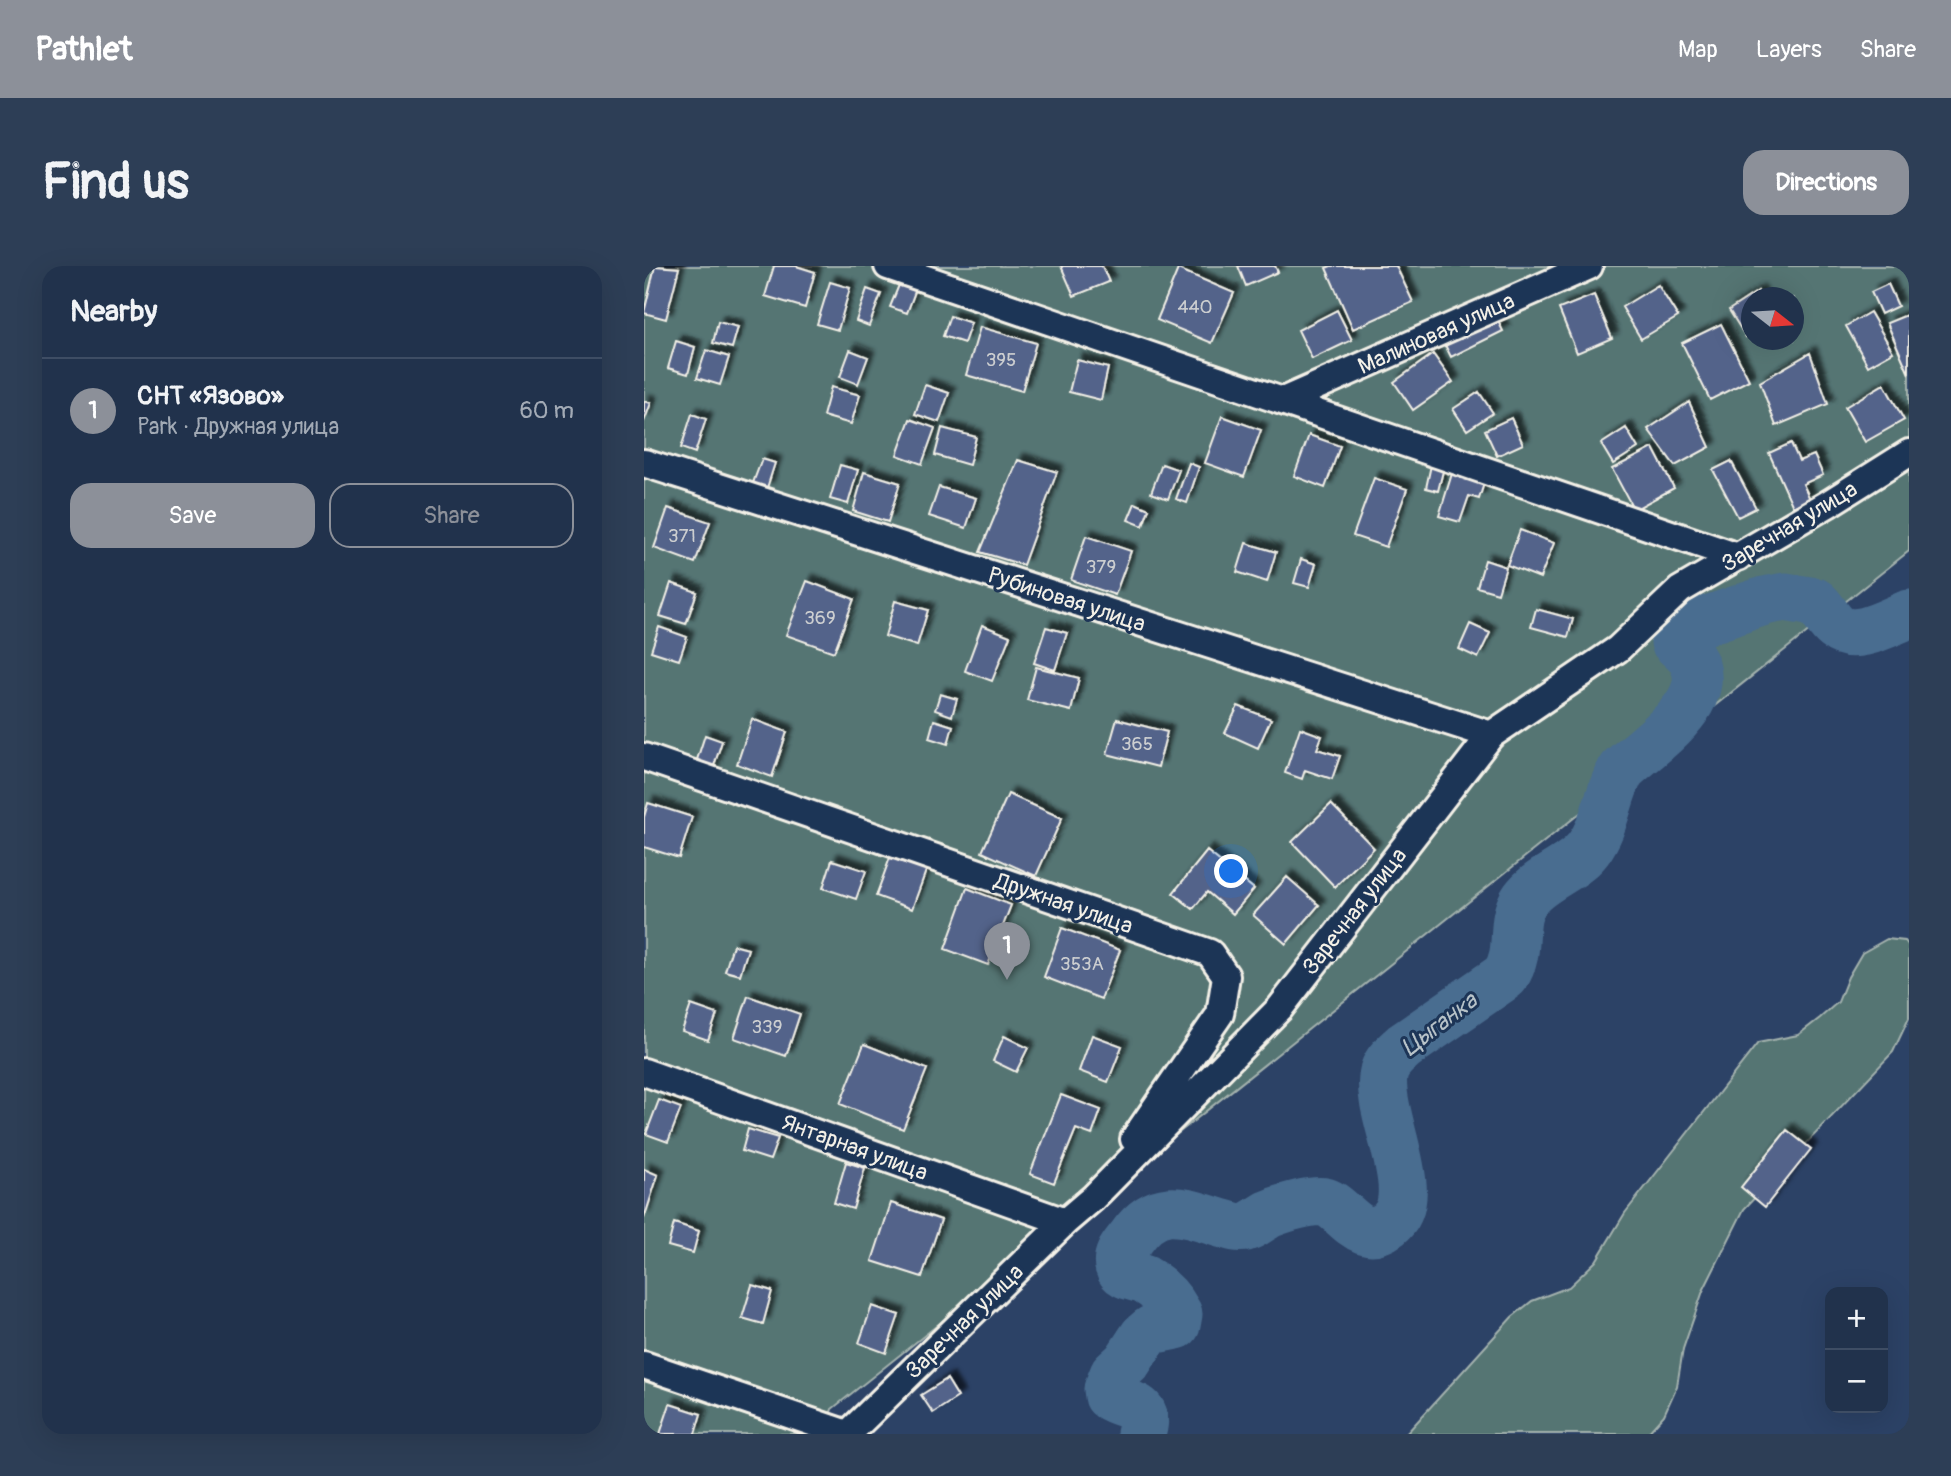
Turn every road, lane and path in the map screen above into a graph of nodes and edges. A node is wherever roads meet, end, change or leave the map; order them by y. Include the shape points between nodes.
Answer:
1 (1588, 266) edge
2 (897, 267) edge
3 (1283, 401) junction
4 (1909, 453) edge
5 (644, 463) edge
6 (1738, 557) junction
7 (1491, 735) junction
8 (644, 757) edge
9 (644, 1072) edge
10 (1093, 1198) junction
11 (1065, 1222) junction
12 (644, 1364) edge
13 (848, 1434) edge

1 - 3 street, Малиновая улица
2 - 3 street
3 - 6 street
4 - 6 street, Заречная улица
5 - 7 street, Рубиновая улица
6 - 7 street, Заречная улица via 1680,590 1618,649
7 - 10 street, Заречная улица via 1280,1008
8 - 10 street, Дружная улица via 1210,953 1226,976 1220,1014
9 - 11 street, Янтарная улица
10 - 11 street, Заречная улица
11 - 13 street, Заречная улица
12 - 13 street

